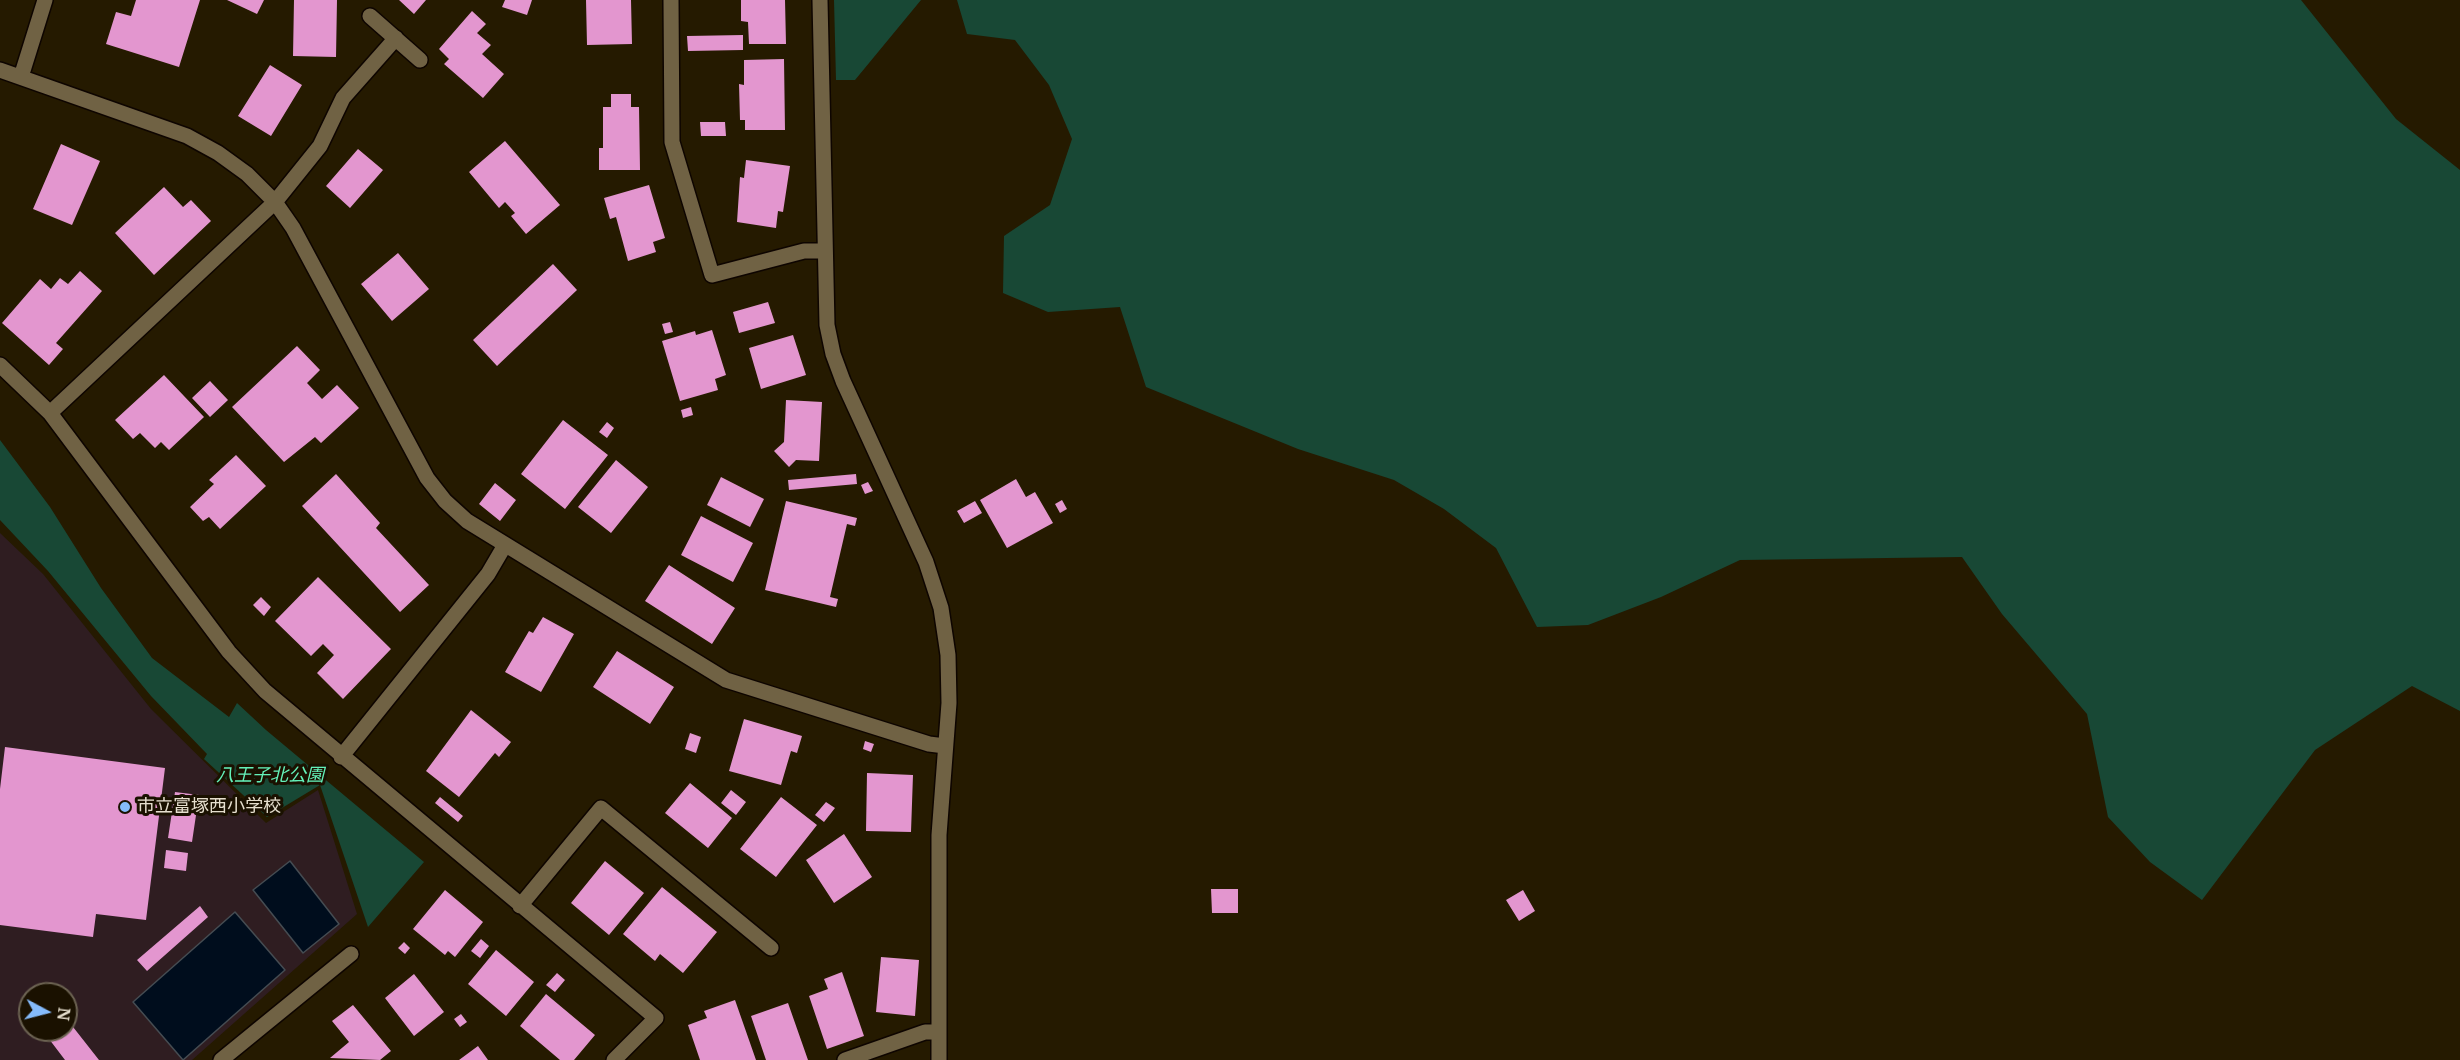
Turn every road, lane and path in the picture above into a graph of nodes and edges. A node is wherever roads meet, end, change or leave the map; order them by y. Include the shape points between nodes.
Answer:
1 (45, 0) edge
2 (671, 0) edge
3 (820, 0) edge
4 (370, 16) dead end
5 (396, 38) junction
6 (420, 60) dead end
7 (0, 70) edge
8 (21, 77) junction
9 (275, 202) junction
10 (824, 251) junction
11 (0, 364) edge
12 (50, 413) junction
13 (505, 545) junction
14 (945, 746) junction
15 (341, 757) junction
16 (520, 906) junction
17 (771, 948) dead end
18 (351, 954) dead end
19 (939, 1032) junction
20 (221, 1060) edge
21 (614, 1060) edge
22 (845, 1060) edge
23 (939, 1060) edge

1 - 8 street
2 - 10 street via 672,142 712,275 804,251
3 - 10 street
4 - 5 street
5 - 6 street
5 - 9 street via 343,98 320,146
7 - 8 street
8 - 9 street via 187,136 237,167
9 - 12 street
9 - 13 street via 293,228 427,478 467,521
10 - 14 street via 833,354 926,562 941,608 948,655
11 - 12 street
12 - 15 street via 229,652 284,709
13 - 14 street via 726,680
13 - 15 street via 488,574
14 - 19 street via 939,835
15 - 16 street
16 - 17 street via 601,808
16 - 21 street via 656,1018
18 - 20 street
19 - 22 street via 925,1032
19 - 23 street

